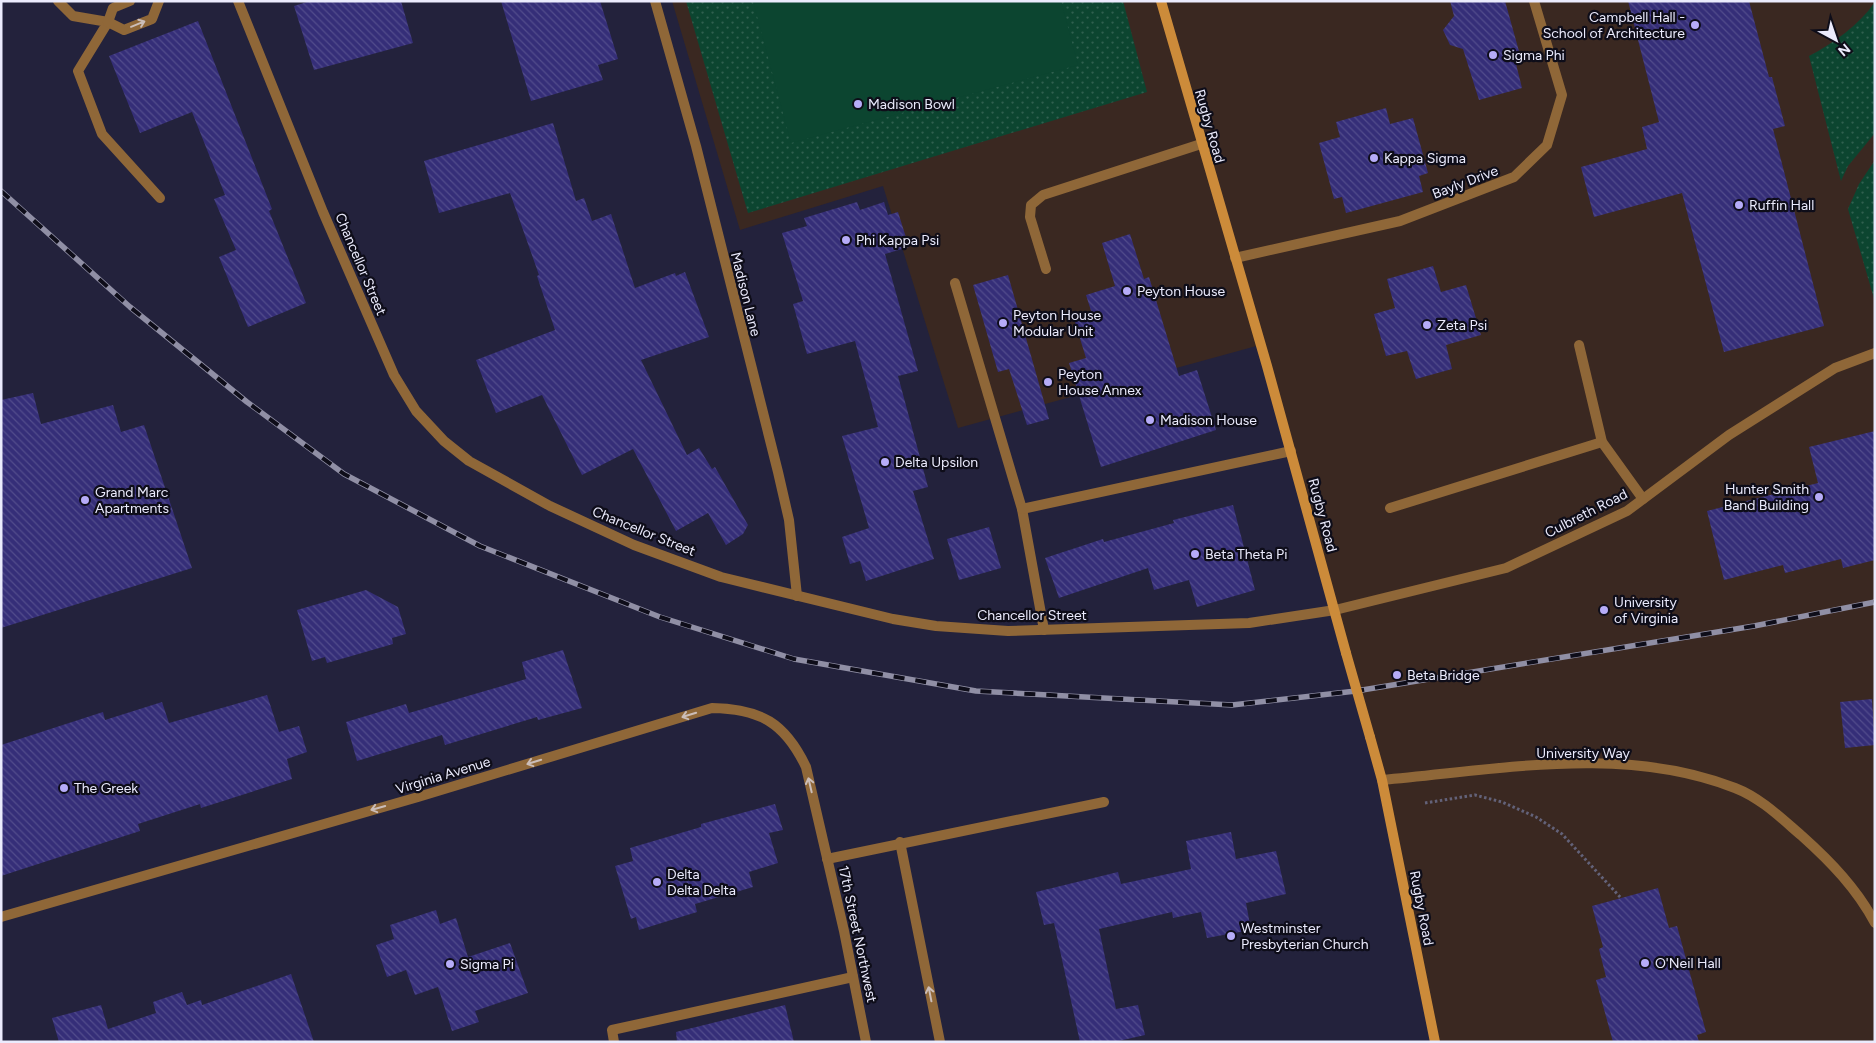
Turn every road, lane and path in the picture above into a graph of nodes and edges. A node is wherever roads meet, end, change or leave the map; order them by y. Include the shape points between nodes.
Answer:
1 (58, 1) edge
2 (130, 1) edge
3 (159, 1) edge
4 (238, 1) edge
5 (655, 1) edge
6 (1160, 1) edge
7 (1534, 1) edge
8 (108, 22) junction
9 (1201, 144) junction
10 (160, 198) dead end
11 (1235, 258) junction
12 (1046, 269) dead end
13 (955, 283) dead end
14 (1579, 345) dead end
15 (1875, 353) edge
16 (1602, 442) junction
17 (1291, 450) junction
18 (1643, 498) junction
19 (1390, 508) dead end
20 (1022, 509) junction
21 (797, 596) junction
22 (1335, 610) junction
23 (1044, 630) junction
24 (1382, 780) junction
25 (1104, 802) dead end
26 (1425, 804) dead end
27 (821, 833) joint
28 (900, 842) junction
29 (827, 859) junction
30 (1621, 898) dead end
31 (1, 917) edge
32 (1875, 923) edge
33 (853, 977) junction
34 (614, 1042) edge
35 (866, 1042) edge
36 (940, 1042) edge
37 (1436, 1042) edge

1 - 8 street via 74,16
2 - 8 street via 113,8
8 -> 3 street via 124,30 152,18
4 - 21 street, Chancellor Street via 323,212 394,375 416,411 444,441 469,461 550,506 634,545 722,577
5 - 21 street, Madison Lane via 696,146 778,472 789,520
6 - 9 main road, Rugby Road
7 - 11 street, Bayly Drive via 1562,95 1547,145 1514,177 1400,221
8 - 10 street via 78,71 102,134
9 - 11 main road, Rugby Road
9 - 12 street via 1043,195 1031,205 1030,217
11 - 17 main road, Rugby Road
13 - 20 street
14 - 16 street
15 - 18 street, Culbreth Road via 1836,368 1729,435
16 - 18 street
16 - 19 street
17 - 20 street
17 - 22 main road, Rugby Road
18 - 22 street, Culbreth Road via 1627,510 1506,568
20 - 23 street
21 - 23 street, Chancellor Street via 936,626
22 - 23 street, Chancellor Street via 1249,623
22 - 24 main road, Rugby Road, bridge
24 - 32 street, University Way via 1564,764 1617,764 1677,771 1736,788 1769,808 1817,849 1862,900
24 - 37 main road, Rugby Road
25 - 28 street
26 - 30 path via 1475,795 1502,802 1536,817 1562,834
27 - 29 street, 17th Street Northwest
27 -> 31 street, Virginia Avenue via 806,767 797,748 780,728 763,717 738,708 712,708
28 - 29 street
36 -> 28 street
29 - 33 street, 17th Street Northwest
33 - 34 street via 612,1030
33 - 35 street, 17th Street Northwest

